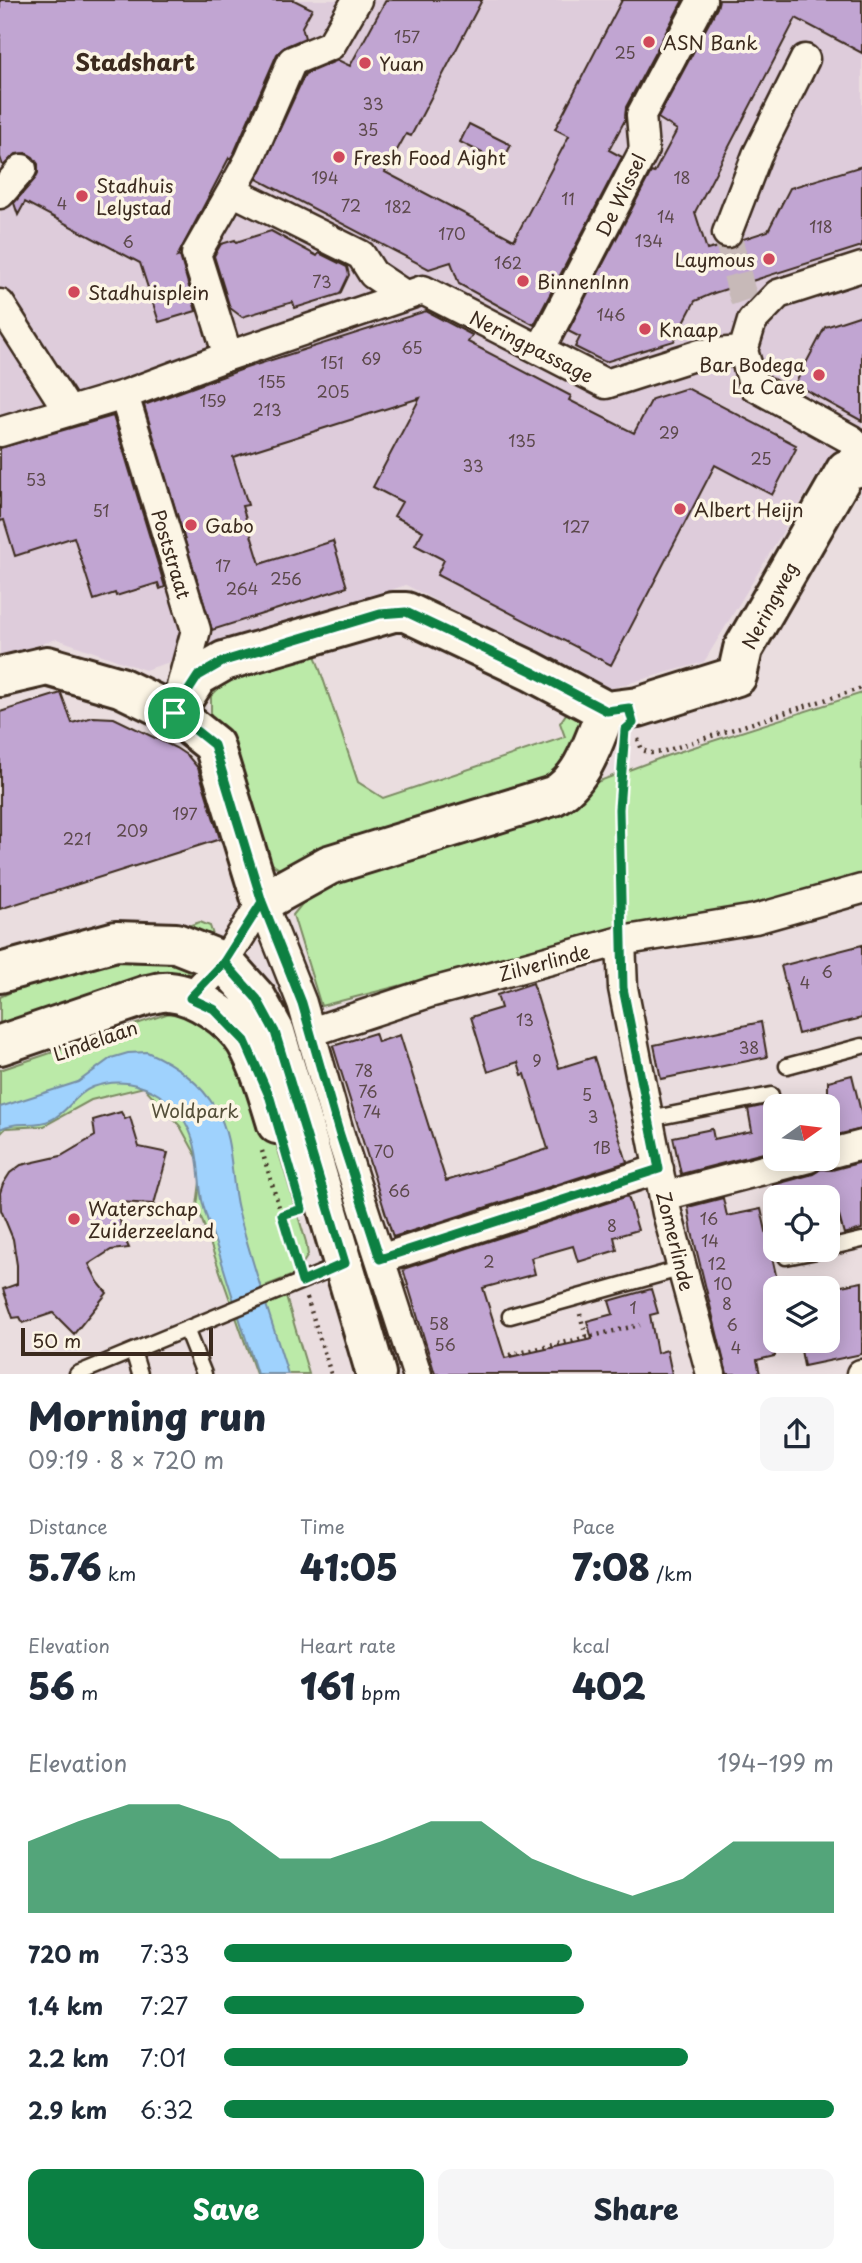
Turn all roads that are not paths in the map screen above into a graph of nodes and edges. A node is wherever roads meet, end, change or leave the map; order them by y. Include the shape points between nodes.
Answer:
1 (357, 0) edge
2 (702, 0) edge
3 (805, 59) dead end
4 (22, 169) dead end
5 (232, 191) junction
6 (0, 194) edge
7 (727, 233) tunnel mouth
8 (862, 267) edge
9 (406, 296) junction
10 (0, 304) edge
11 (540, 350) junction
12 (743, 351) junction
13 (228, 356) junction
14 (124, 395) junction
15 (65, 412) junction
16 (0, 432) edge
17 (862, 460) edge
18 (862, 466) edge
19 (0, 677) edge
20 (174, 713) junction
21 (623, 714) junction
22 (862, 889) edge
23 (262, 902) junction
24 (621, 941) junction
25 (0, 952) edge
26 (64, 954) junction
27 (224, 962) junction
28 (0, 973) edge
29 (190, 998) junction
30 (311, 1032) junction
31 (0, 1045) edge
32 (862, 1046) edge
33 (787, 1066) dead end
34 (763, 1097) edge
35 (649, 1119) junction
36 (862, 1145) edge
37 (840, 1151) edge
38 (763, 1166) edge
39 (661, 1183) junction
40 (862, 1240) edge
41 (840, 1245) edge
42 (682, 1268) junction
43 (337, 1269) junction
44 (510, 1316) dead end
45 (186, 1329) junction
46 (133, 1351) junction
47 (77, 1374) edge
48 (140, 1374) edge
49 (204, 1374) edge
50 (353, 1374) edge
51 (376, 1374) edge
52 (417, 1374) edge
53 (710, 1374) edge

1 - 5 street via 331,45 292,61
2 - 11 street, De Wissel via 641,115 644,150
3 - 7 street via 757,155
4 - 6 street
5 - 9 street, Neringpassage via 362,255 373,275
5 - 13 street via 196,254
8 - 12 street via 778,294 752,321
9 - 11 street, Neringpassage via 423,290
9 - 13 street, Neringpassage
10 - 15 street
11 - 12 street, Neringpassage via 606,384 700,354
12 - 17 street via 754,386 852,440
13 - 14 street, Neringpassage
14 - 15 street
14 - 20 street, Poststraat via 196,631
15 - 16 street
18 - 21 street, Neringweg via 846,470 822,510 743,649 737,676
19 - 20 street via 47,666 120,687
20 - 21 street via 198,676 224,661 380,614 406,612
20 - 23 street via 214,745
21 - 23 street via 565,790 329,865
22 - 24 street, Zilverlinde via 755,919
23 - 27 street
23 - 30 street
24 - 30 street, Zilverlinde via 429,993
24 - 35 street, Zomerlinde via 623,988
25 - 26 street
26 - 27 street, Lindelaan via 116,941 176,943
26 - 28 street, Lindelaan
27 - 29 street
27 - 43 street, Lindelaan via 257,999 275,1032
29 - 31 street, Lindelaan via 168,992 147,995
29 - 43 street, Lindelaan via 214,1009 245,1041 270,1098 292,1212
30 - 43 street via 339,1132
32 - 33 lane
34 - 35 lane
35 - 39 street, Zomerlinde
36 - 37 street
38 - 39 street
39 - 42 street, Zomerlinde
39 - 43 street
40 - 41 lane
42 - 44 lane
42 - 53 street, Zomerlinde
43 - 45 lane
43 - 50 street, Lindelaan
43 - 51 street, Lindelaan
43 - 52 street
45 - 46 lane
45 - 49 lane
46 - 47 lane
46 - 48 lane

